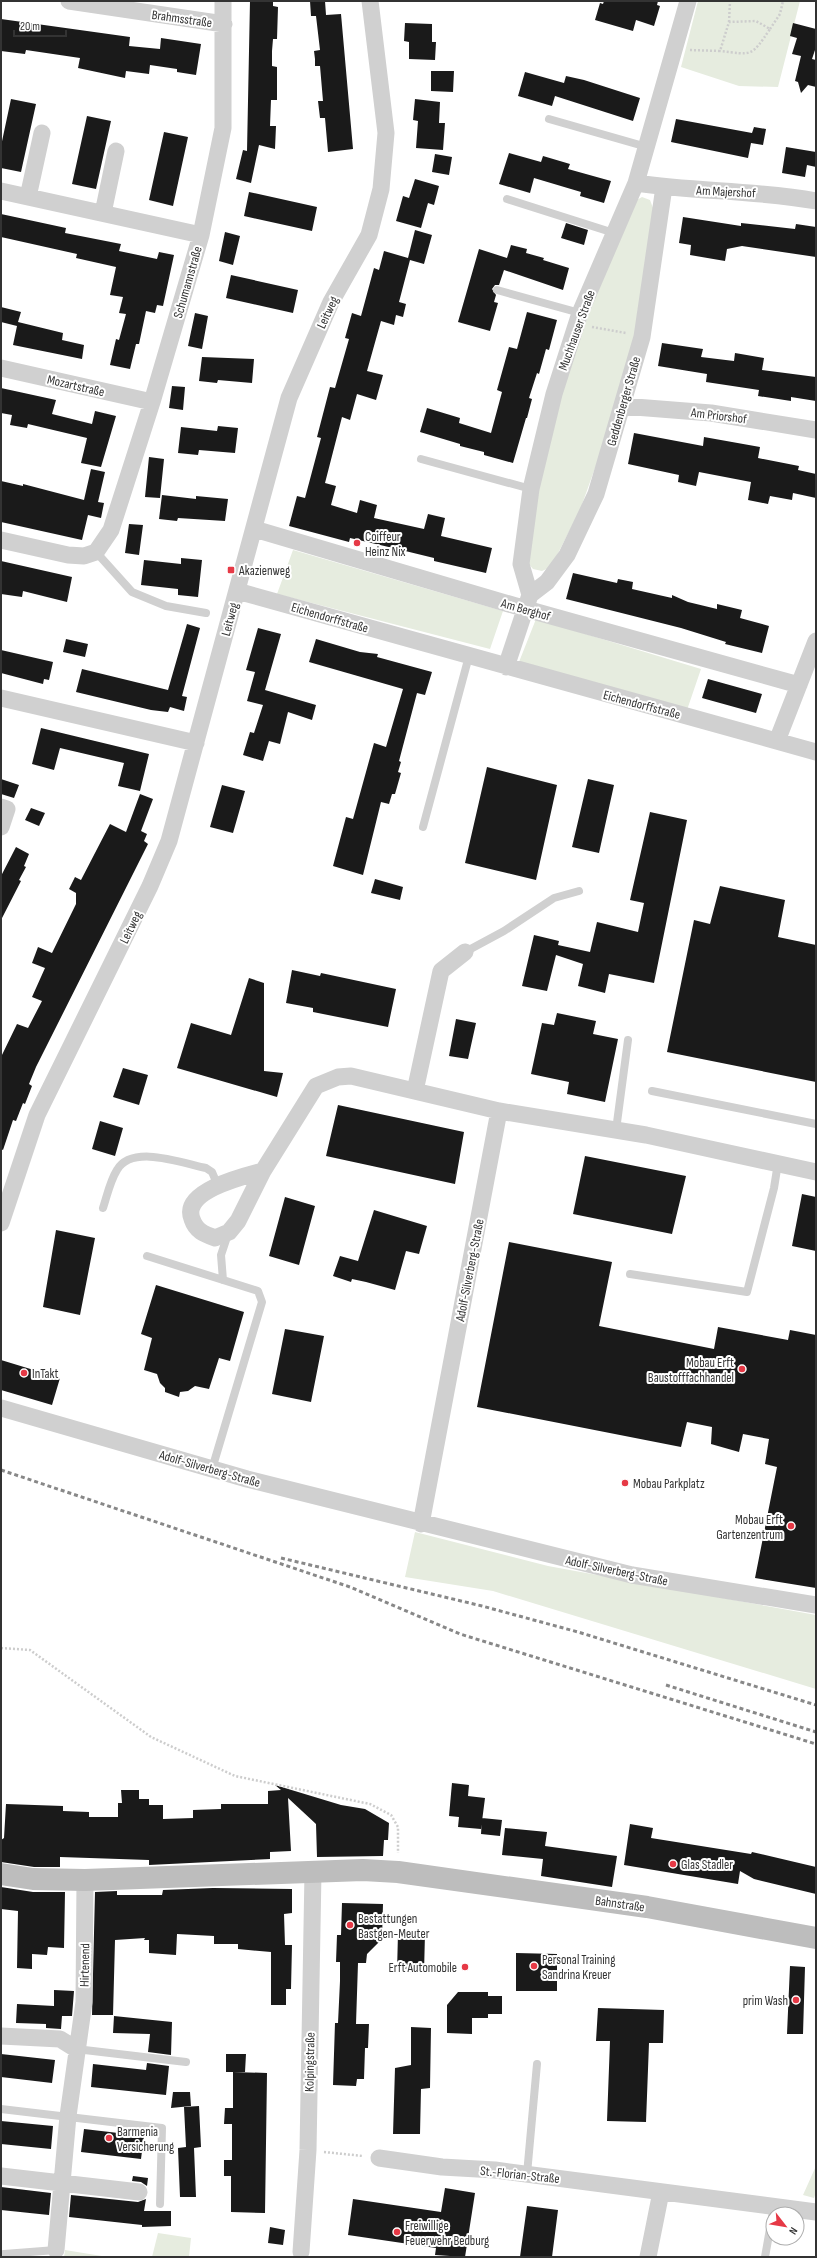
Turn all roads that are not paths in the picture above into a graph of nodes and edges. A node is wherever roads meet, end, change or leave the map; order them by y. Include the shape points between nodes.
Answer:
1 (69, 1) edge
2 (223, 1) edge
3 (370, 1) edge
4 (688, 1) edge
5 (224, 24) junction
6 (549, 119) dead end
7 (42, 133) dead end
8 (647, 147) junction
9 (116, 151) dead end
10 (636, 183) junction
11 (664, 187) junction
12 (1, 191) edge
13 (28, 197) junction
14 (507, 199) dead end
15 (816, 201) edge
16 (103, 213) junction
17 (614, 233) junction
18 (200, 234) junction
19 (497, 290) dead end
20 (578, 318) junction
21 (1, 368) edge
22 (152, 402) junction
23 (622, 406) junction
24 (816, 430) edge
25 (421, 459) dead end
26 (532, 489) junction
27 (254, 529) junction
28 (1, 540) edge
29 (96, 552) junction
30 (237, 591) junction
31 (528, 602) junction
32 (206, 613) dead end
33 (816, 641) edge
34 (469, 656) junction
35 (506, 667) junction
36 (799, 685) junction
37 (1, 698) edge
38 (777, 741) junction
39 (196, 743) junction
40 (816, 752) edge
41 (1, 807) edge
42 (1, 827) edge
43 (423, 828) dead end
44 (579, 891) dead end
45 (465, 952) joint
46 (628, 1040) dead end
47 (652, 1090) dead end
48 (415, 1091) junction
49 (500, 1111) junction
50 (816, 1124) edge
51 (616, 1130) junction
52 (778, 1163) junction
53 (263, 1171) junction
54 (816, 1172) edge
55 (218, 1186) junction
56 (103, 1208) dead end
57 (1, 1223) edge
58 (229, 1232) junction
59 (147, 1256) dead end
60 (630, 1274) dead end
61 (223, 1280) junction
62 (1, 1408) edge
63 (212, 1470) junction
64 (421, 1524) junction
65 (816, 1605) edge
66 (313, 1872) junction
67 (1, 1874) edge
68 (85, 1880) junction
69 (816, 1938) edge
70 (1, 2036) edge
71 (76, 2049) junction
72 (186, 2062) dead end
73 (537, 2064) dead end
74 (1, 2109) edge
75 (68, 2116) junction
76 (379, 2158) road end
77 (527, 2174) junction
78 (1, 2176) edge
79 (62, 2183) junction
80 (139, 2192) dead end
81 (662, 2192) junction
82 (160, 2204) dead end
83 (774, 2206) edge
84 (805, 2208) edge
85 (815, 2209) edge
86 (767, 2246) edge
87 (56, 2250) joint
88 (301, 2252) dead end
89 (4, 2257) edge
90 (648, 2257) edge
91 (765, 2257) edge

1 - 5 street, Brahmsstraße
2 - 5 street, Schumannstraße
3 - 27 street, Leitweg via 386,133 381,189 369,234 331,302 289,398
4 - 8 street, Muchhauser Straße
5 - 18 street, Schumannstraße via 223,128
6 - 8 lane
7 - 13 street
8 - 10 street, Muchhauser Straße
9 - 16 street
10 - 11 street, Am Majershof
10 - 17 street, Muchhauser Straße
11 - 15 street, Am Majershof via 782,194
11 - 23 street, Geddenberger Straße via 642,337
12 - 13 street
13 - 16 street
14 - 17 lane
16 - 18 street
17 - 20 street, Muchhauser Straße
18 - 22 street, Schumannstraße
19 - 20 lane
20 - 26 street, Muchhauser Straße via 554,394
21 - 22 street, Mozartstraße
22 - 29 street, Schumannstraße via 111,530
23 - 24 street, Am Priorshof via 711,413
23 - 31 street, Geddenberger Straße via 596,494 567,556
25 - 26 lane
26 - 31 street, Muchhauser Straße via 521,564
27 - 30 street, Leitweg
27 - 31 street, Am Berghof
28 - 29 street via 68,555 84,556
29 - 32 lane via 132,592 166,606
30 - 34 street, Eichendorffstraße
30 - 39 street, Leitweg
31 - 35 street
31 - 36 street, Am Berghof
33 - 36 street
34 - 35 street, Eichendorffstraße
34 - 43 lane
35 - 38 street, Eichendorffstraße
36 - 38 street
37 - 39 street
38 - 40 street, Eichendorffstraße
39 - 57 street, Leitweg via 169,841 150,886 37,1115
41 - 42 street via 7,809
44 - 45 lane via 554,898 504,931
45 - 48 street via 441,971
46 - 51 lane
47 - 50 lane
48 - 49 street
48 - 53 street via 351,1076 338,1077 316,1086
49 - 51 street
49 - 64 street, Adolf-Silverberg-Straße
51 - 52 street
52 - 54 street
52 - 60 lane via 747,1292
53 - 55 street
53 - 58 street via 238,1221
55 - 56 lane via 212,1172 206,1168 144,1156 137,1157 129,1159 117,1170
55 - 58 street via 197,1198 191,1207 190,1216 194,1227 215,1238
58 - 61 lane via 221,1255
59 - 61 lane
61 - 63 lane via 258,1291 262,1302
62 - 63 street, Adolf-Silverberg-Straße
63 - 64 street, Adolf-Silverberg-Straße
64 - 65 street, Adolf-Silverberg-Straße via 632,1575
66 - 68 street
66 - 69 street, Bahnstraße via 363,1870 423,1875 647,1907
66 - 88 street, Kolpingstraße via 308,2150
67 - 68 street via 33,1879
68 - 71 street, Hirtenend via 84,2002
70 - 71 street via 60,2039
71 - 72 lane
71 - 75 street, Hirtenend
73 - 77 lane
74 - 75 lane
75 - 79 street, Hirtenend
75 - 82 lane via 162,2128
76 - 77 street, St.-Florian-Straße via 442,2167
77 - 81 street, St.-Florian-Straße
78 - 79 street
79 - 80 street
79 - 87 street, Hirtenend
81 - 83 street, St.-Florian-Straße
81 - 90 street
84 - 85 street, St.-Florian-Straße
86 - 91 lane
87 - 89 lane via 4,2254

